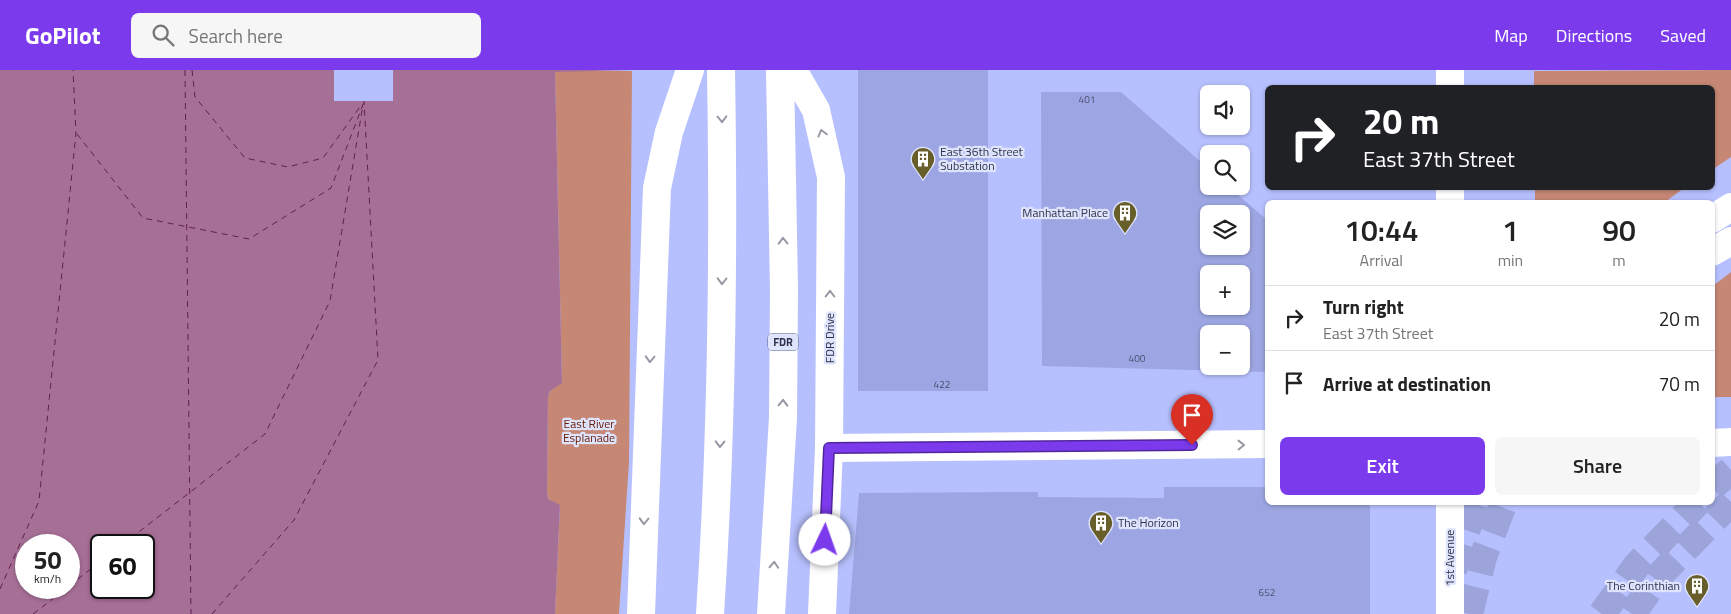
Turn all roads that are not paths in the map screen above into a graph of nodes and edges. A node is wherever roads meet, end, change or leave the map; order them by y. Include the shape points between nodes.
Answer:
1 (674, 70) edge
2 (690, 70) edge
3 (721, 70) edge
4 (780, 70) edge
5 (793, 70) edge
6 (1450, 70) edge
7 (1450, 85) edge
8 (1731, 207) edge
9 (1715, 217) edge
10 (1731, 241) edge
11 (1715, 250) edge
12 (1715, 442) edge
13 (1731, 442) edge
14 (1265, 444) edge
15 (829, 448) junction
16 (1450, 505) edge
17 (641, 614) edge
18 (656, 614) edge
19 (710, 614) edge
20 (771, 614) edge
21 (822, 614) edge
22 (1450, 614) edge

1 - 18 main road via 670,142 668,381
2 -> 17 main road via 661,160 656,197
3 -> 19 main road via 720,446
20 -> 4 main road, FDR via 783,418
15 -> 5 main road, FDR Drive via 831,177 816,110
6 - 7 main road
8 - 9 main road
10 - 11 main road
12 - 13 main road
15 -> 14 main road
15 - 21 main road, FDR Drive
16 - 22 main road, 1st Avenue

